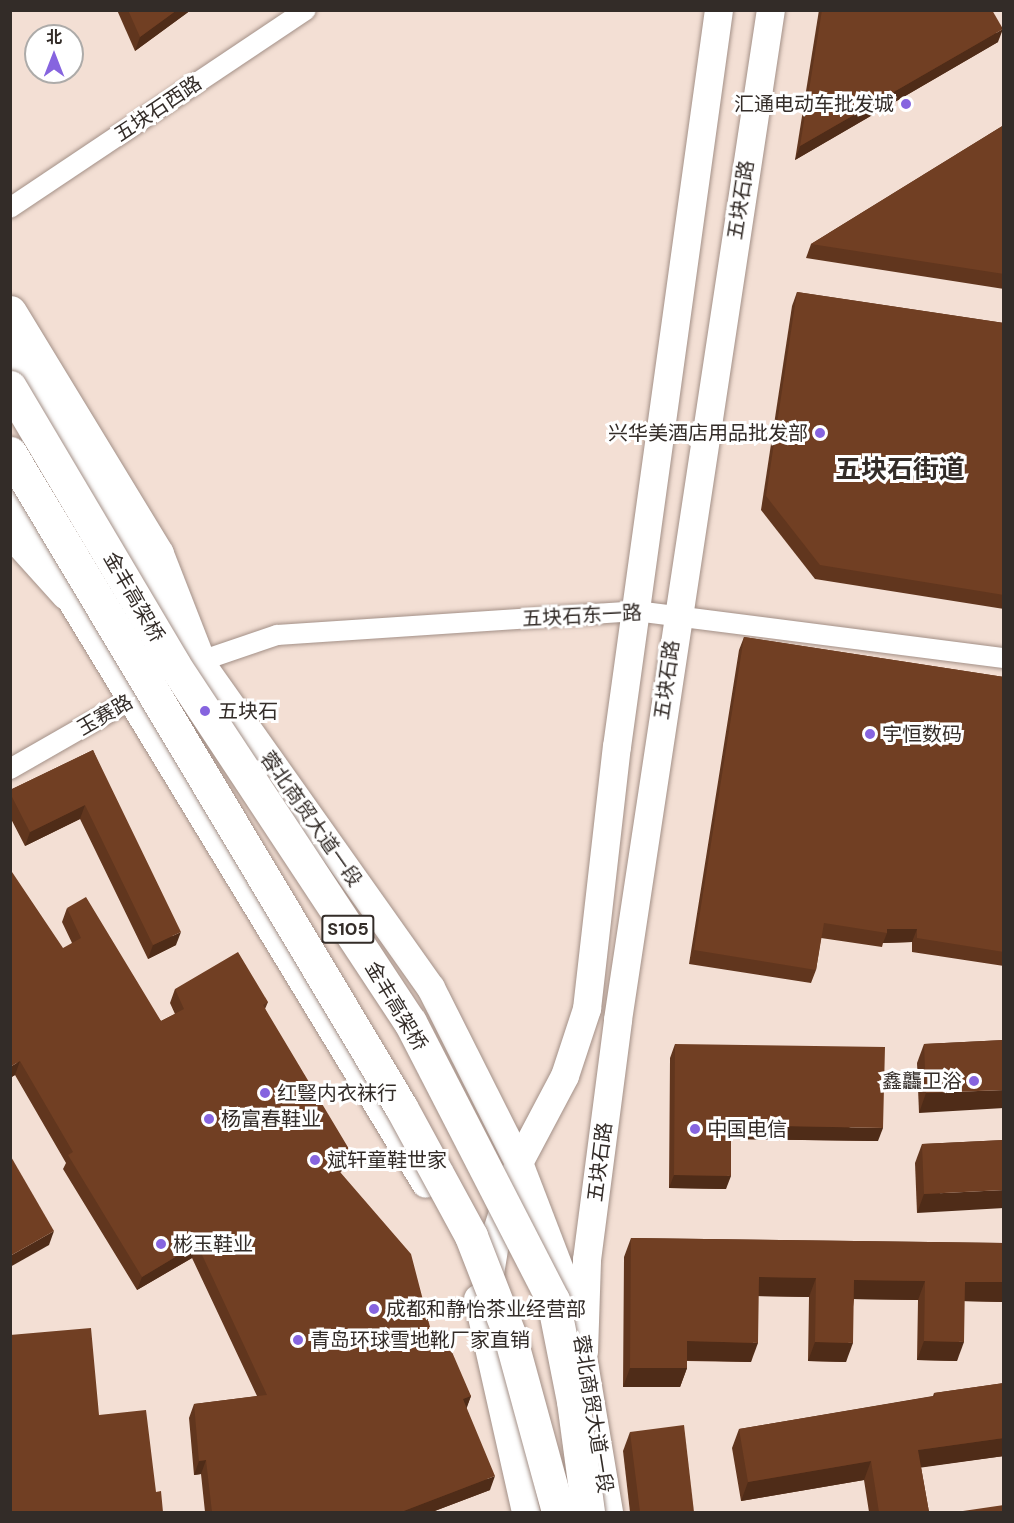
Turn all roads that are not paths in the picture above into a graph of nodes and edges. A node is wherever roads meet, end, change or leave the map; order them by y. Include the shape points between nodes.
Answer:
1 (306, 10) edge
2 (719, 10) edge
3 (771, 10) edge
4 (10, 207) edge
5 (10, 312) edge
6 (10, 358) edge
7 (10, 387) edge
8 (10, 453) edge
9 (10, 492) edge
10 (10, 530) edge
11 (67, 593) junction
12 (636, 611) junction
13 (677, 616) junction
14 (1004, 658) edge
15 (198, 659) junction
16 (131, 700) junction
17 (10, 769) edge
18 (519, 1163) junction
19 (483, 1316) junction
20 (584, 1352) junction
21 (526, 1512) edge
22 (558, 1512) edge
23 (588, 1512) edge
24 (609, 1512) edge

1 - 4 street, 五块石西路
2 - 12 main road, 五块石路
3 - 13 main road, 五块石路
5 - 15 highway via 157,554
6 - 15 main road, 蓉北商贸大道一段
7 - 23 highway, 金丰高架桥 / S105, bridge via 173,663 410,1022 553,1300 573,1401
8 - 22 highway, 金丰高架桥 / S105, bridge via 401,1107 471,1236 510,1336
9 - 11 main road
10 - 11 highway
11 - 16 main road
12 - 13 street, 五块石东一路
12 - 15 street, 五块石东一路 via 277,635
12 - 18 main road, 五块石路 via 587,1009 565,1076
13 - 14 street, 五块石东一路
13 - 20 main road, 五块石路 via 589,1248
15 - 16 street, 玉赛路
15 - 18 main road, 蓉北商贸大道一段 via 431,988
16 - 17 street, 玉赛路
16 - 19 main road via 466,1250
18 - 19 main road, 五块石路 via 497,1231
18 - 20 main road, 蓉北商贸大道一段 via 575,1310
19 - 21 main road
20 - 24 main road, 蓉北商贸大道一段

